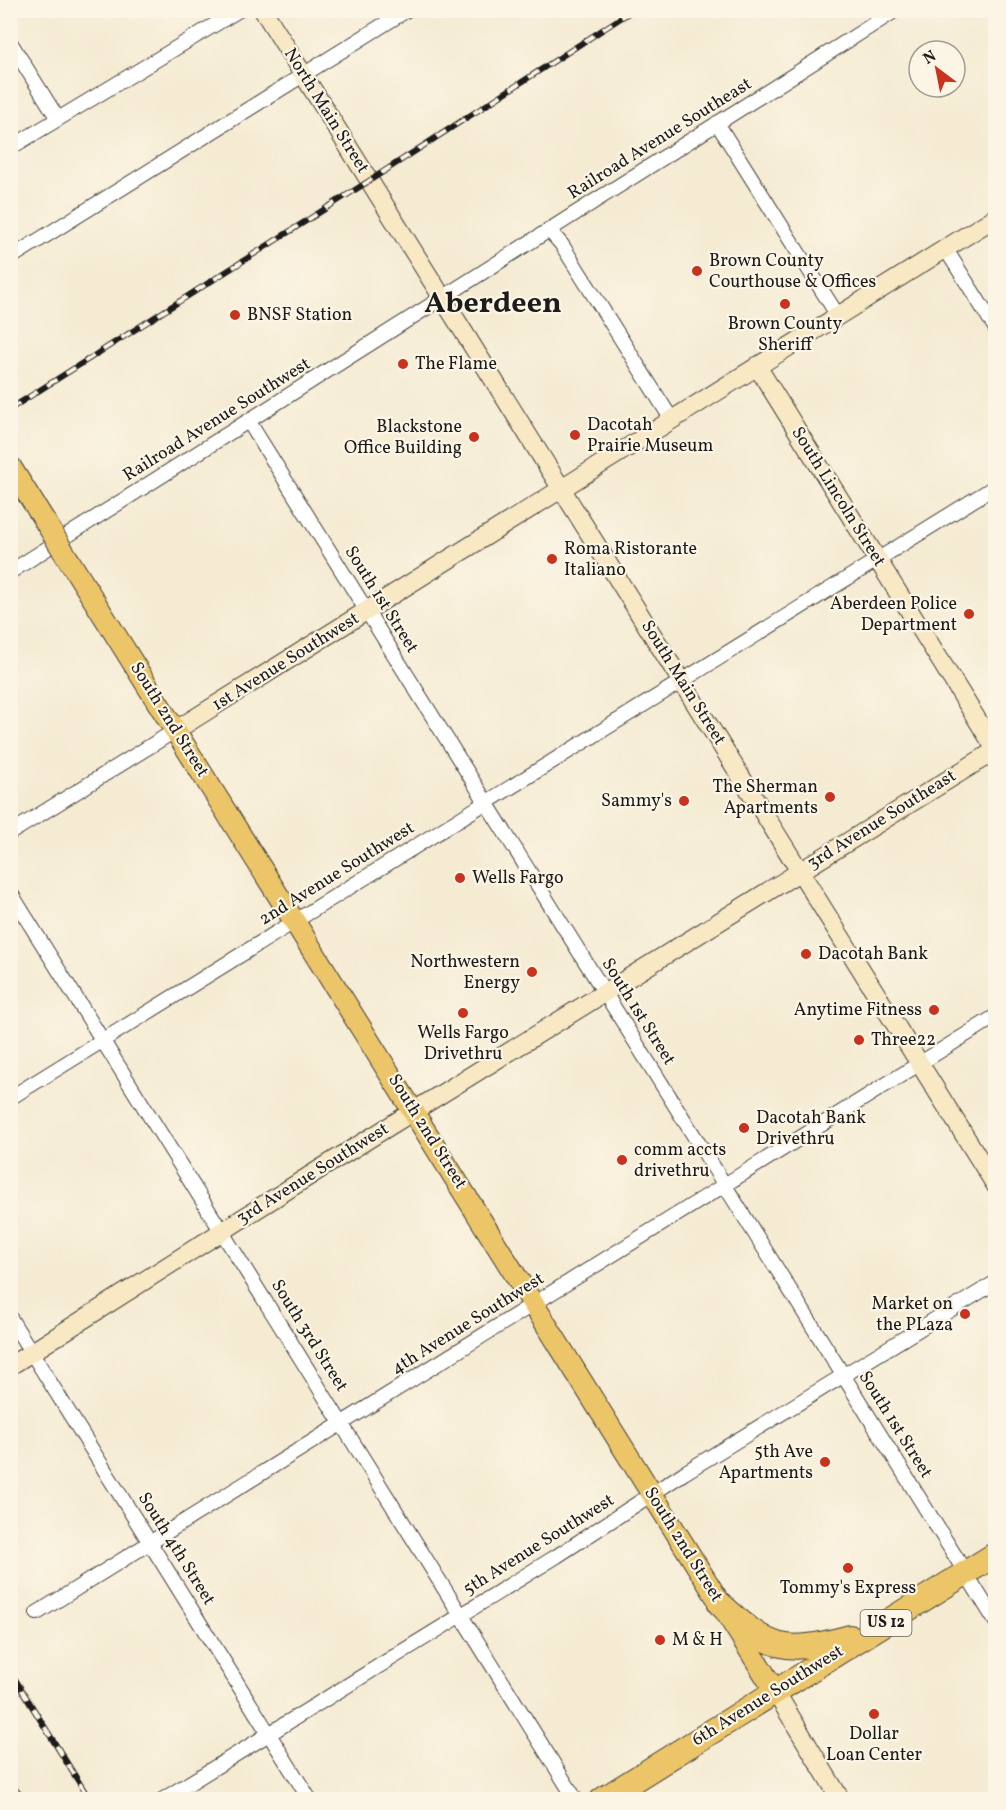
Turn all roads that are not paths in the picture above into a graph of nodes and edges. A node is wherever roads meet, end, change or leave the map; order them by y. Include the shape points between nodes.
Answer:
1 (239, 10) edge
2 (263, 10) edge
3 (407, 10) edge
4 (896, 10) edge
5 (10, 42) edge
6 (304, 76) junction
7 (58, 119) junction
8 (717, 123) junction
9 (10, 148) edge
10 (369, 181) joint
11 (996, 217) edge
12 (549, 230) junction
13 (945, 248) junction
14 (10, 258) edge
15 (443, 298) junction
16 (838, 316) junction
17 (996, 329) edge
18 (757, 366) junction
19 (672, 420) junction
20 (249, 422) junction
21 (10, 466) edge
22 (996, 486) edge
23 (562, 489) junction
24 (876, 559) junction
25 (10, 572) edge
26 (367, 612) junction
27 (681, 681) junction
28 (176, 730) junction
29 (996, 750) edge
30 (485, 803) junction
31 (10, 833) edge
32 (800, 871) junction
33 (10, 892) edge
34 (294, 922) junction
35 (605, 992) junction
36 (996, 1016) edge
37 (103, 1041) junction
38 (919, 1064) junction
39 (10, 1098) edge
40 (414, 1111) junction
41 (724, 1185) junction
42 (996, 1186) edge
43 (222, 1232) junction
44 (996, 1282) edge
45 (534, 1305) junction
46 (10, 1318) edge
47 (32, 1353) junction
48 (10, 1365) edge
49 (843, 1375) junction
50 (342, 1424) junction
51 (652, 1495) junction
52 (151, 1543) junction
53 (996, 1554) edge
54 (965, 1573) junction
55 (720, 1604) junction
56 (37, 1613) dead end
57 (460, 1615) junction
58 (996, 1622) edge
59 (872, 1632) junction
60 (776, 1691) junction
61 (269, 1734) junction
62 (10, 1794) edge
63 (15, 1800) edge
64 (162, 1800) edge
65 (310, 1800) edge
66 (576, 1800) edge
67 (602, 1800) edge
68 (841, 1800) edge

1 - 7 street
2 - 6 street, North Main Street
3 - 6 street
4 - 8 street, Railroad Avenue Southeast
5 - 7 street
6 - 10 street, North Main Street
6 - 14 street
7 - 9 street
8 - 12 street, Railroad Avenue Southeast
8 - 16 street
10 - 15 street, South Main Street
11 - 13 street, 1st Avenue Southwest
12 - 15 street, Railroad Avenue Southeast
12 - 19 street
13 - 16 street, 1st Avenue Southwest
13 - 17 street
15 - 20 street, Railroad Avenue Southwest
15 - 23 street, South Main Street
16 - 18 street, 1st Avenue Southwest
18 - 19 street, 1st Avenue Southwest
18 - 24 street, South Lincoln Street
19 - 23 street, 1st Avenue Southwest
20 - 25 street, Railroad Avenue Southwest
20 - 26 street, South 1st Street
21 - 28 main road, South 2nd Street, bridge
22 - 24 street, 2nd Avenue Southwest
23 - 26 street, 1st Avenue Southwest
23 - 27 street, South Main Street
24 - 27 street, 2nd Avenue Southwest
24 - 29 street, South Lincoln Street
26 - 28 street, 1st Avenue Southwest
26 - 30 street, South 1st Street
27 - 30 street, 2nd Avenue Southwest
27 - 32 street, South Main Street
28 - 31 street, 1st Avenue Southwest
28 - 34 main road, South 2nd Street
29 - 32 street, 3rd Avenue Southeast
30 - 34 street, 2nd Avenue Southwest
30 - 35 street, South 1st Street
32 - 35 street, 3rd Avenue Southwest
32 - 38 street, South Main Street
33 - 37 street, South 3rd Street
34 - 37 street, 2nd Avenue Southwest
34 - 40 main road, South 2nd Street
35 - 40 street, 3rd Avenue Southwest
35 - 41 street, South 1st Street
36 - 38 street, 4th Avenue Southwest
37 - 39 street, 2nd Avenue Southwest
37 - 43 street, South 3rd Street
38 - 41 street, 4th Avenue Southwest
38 - 42 street, South Main Street
40 - 43 street, 3rd Avenue Southwest
40 - 45 main road, South 2nd Street
41 - 45 street, 4th Avenue Southwest
41 - 49 street, South 1st Street
43 - 47 street, 3rd Avenue Southwest
43 - 50 street, South 3rd Street
44 - 49 street, 5th Avenue Southwest
45 - 50 street, 4th Avenue Southwest
45 - 51 main road, South 2nd Street
46 - 47 street, South 4th Street
47 - 48 street, 3rd Avenue Southwest
47 - 52 street, South 4th Street
49 - 51 street, 5th Avenue Southwest
49 - 54 street, South 1st Street
50 - 52 street, 4th Avenue Southwest
50 - 57 street, South 3rd Street
51 - 55 main road, South 2nd Street
51 - 57 street, 5th Avenue Southwest
52 - 56 street, 4th Avenue Southwest
52 - 61 street, South 4th Street
53 - 54 highway, 6th Avenue Southwest / US 12
54 - 58 street, South 1st Street
54 - 59 highway, 6th Avenue Southwest / US 12
55 - 59 highway via 759,1637 781,1647 823,1644
55 - 60 main road, South 2nd Street
57 - 61 street, 5th Avenue Southwest
57 - 66 street, South 3rd Street
59 - 60 highway, 6th Avenue Southwest / US 12
60 - 67 highway, 6th Avenue Southwest / US 12
60 - 68 street, South 2nd Street
61 - 64 street, 5th Avenue Southwest
61 - 65 street, South 4th Street
62 - 63 street

